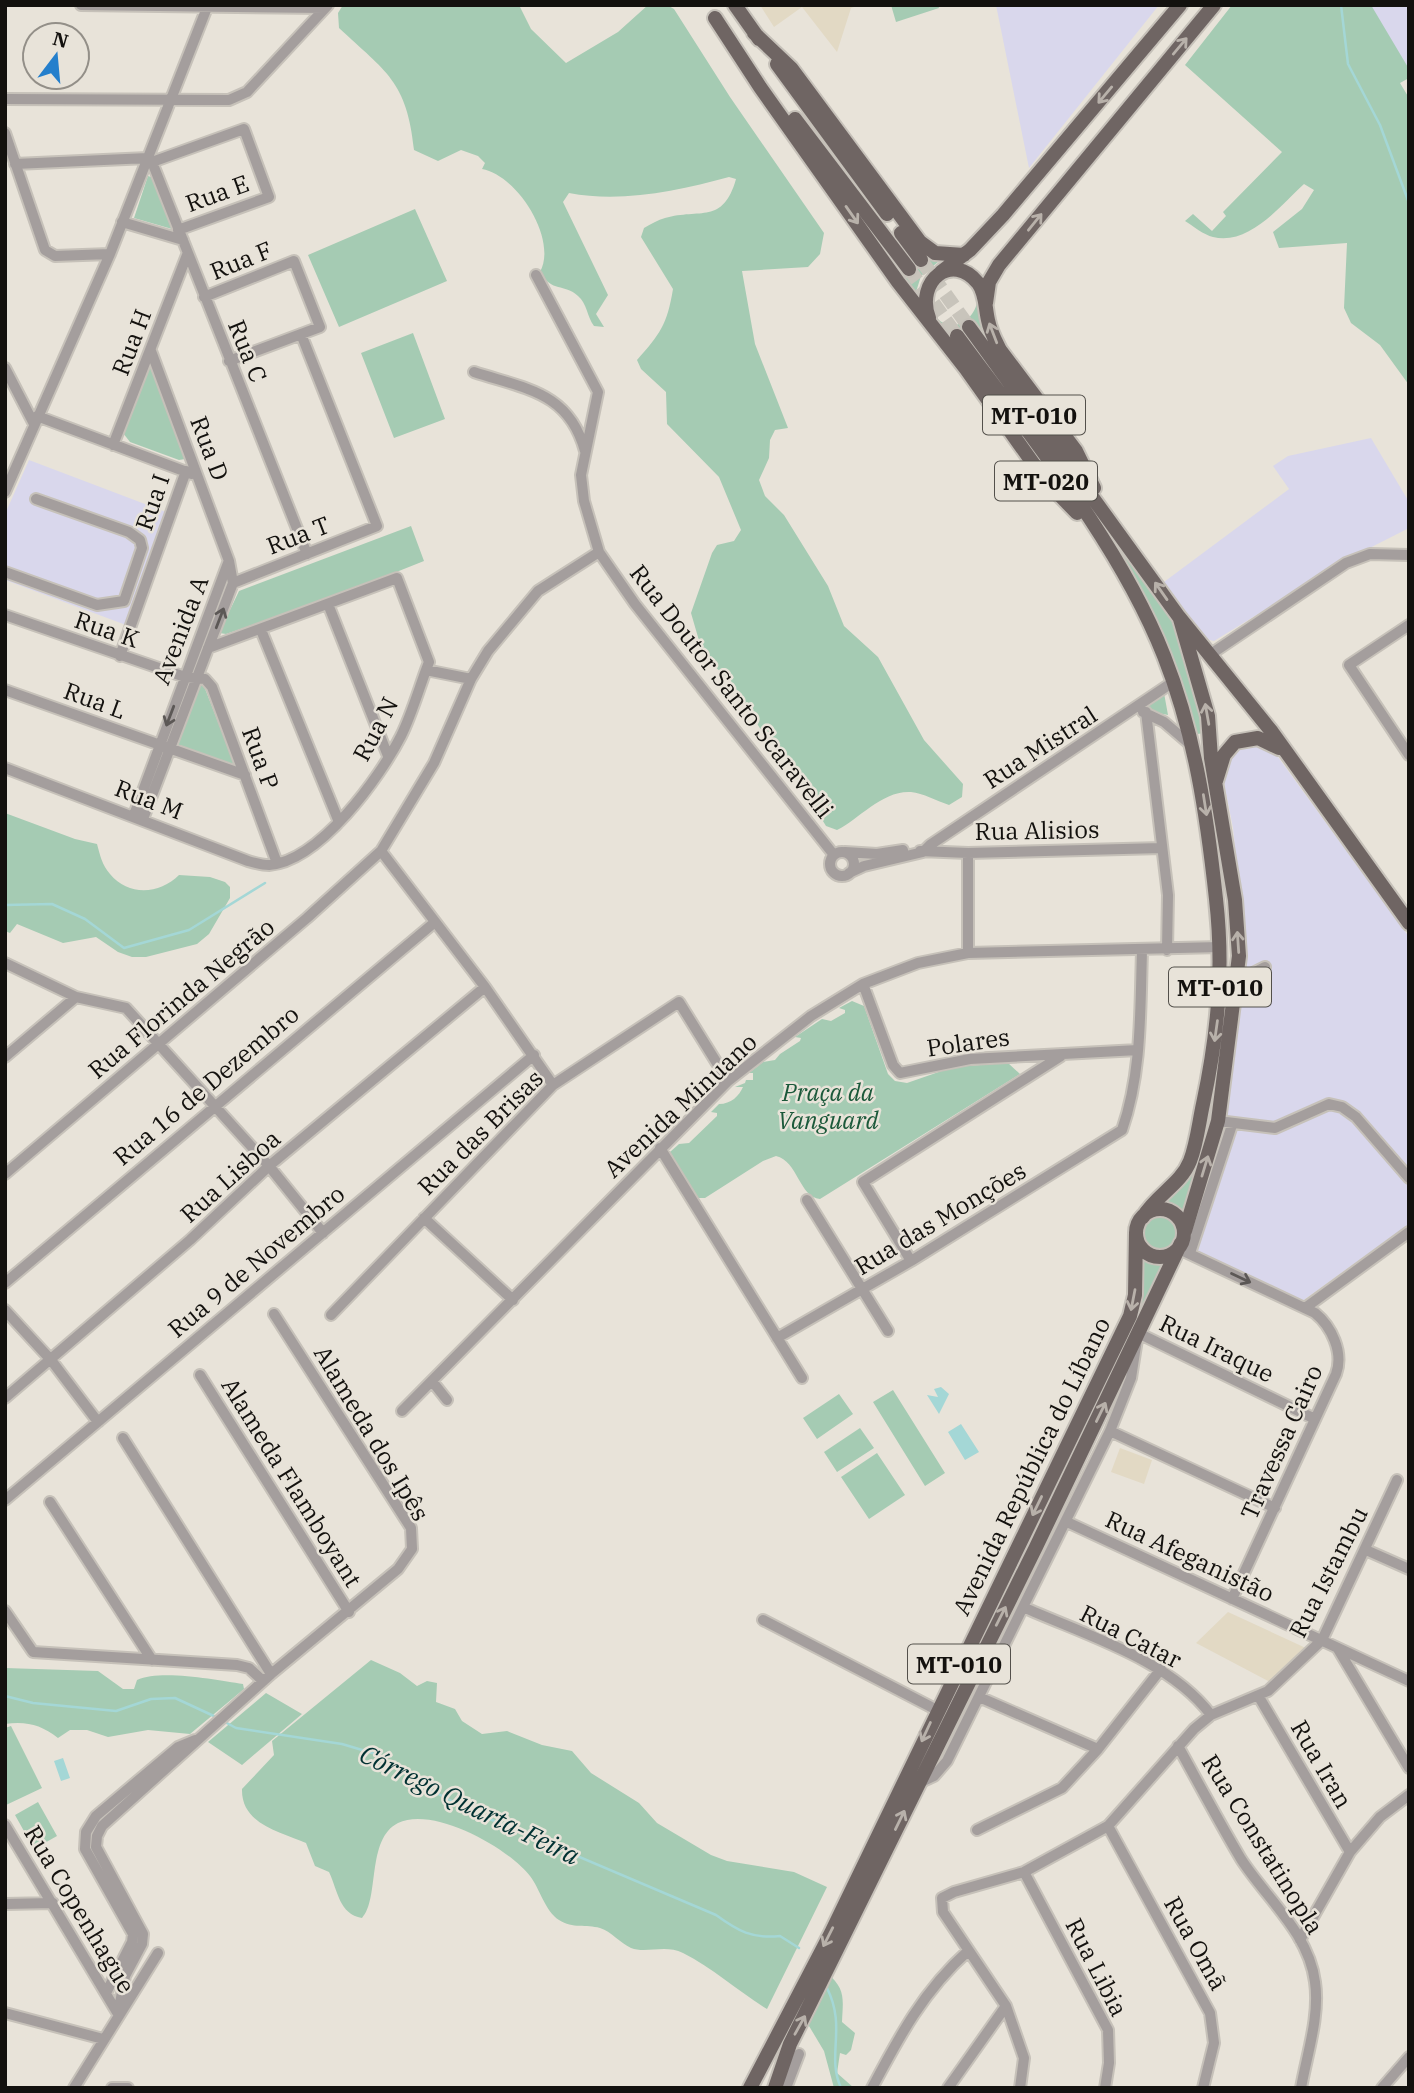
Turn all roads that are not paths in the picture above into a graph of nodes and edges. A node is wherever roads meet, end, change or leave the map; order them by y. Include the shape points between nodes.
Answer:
1 (81, 5) edge
2 (705, 5) edge
3 (735, 5) edge
4 (1180, 5) edge
5 (1214, 5) edge
6 (208, 6) edge
7 (326, 7) edge
8 (715, 18) junction
9 (754, 33) junction
10 (5, 99) edge
11 (170, 102) junction
12 (5, 133) edge
13 (150, 160) junction
14 (15, 163) junction
15 (122, 222) junction
16 (181, 235) junction
17 (110, 254) junction
18 (187, 255) junction
19 (964, 255) junction
20 (941, 272) junction
21 (536, 275) dead end
22 (989, 289) junction
23 (204, 297) junction
24 (931, 325) junction
25 (969, 327) tunnel mouth
26 (302, 334) junction
27 (151, 351) junction
28 (229, 361) junction
29 (5, 368) edge
30 (474, 372) dead end
31 (35, 420) junction
32 (113, 445) junction
33 (585, 450) junction
34 (186, 471) junction
35 (199, 477) junction
36 (5, 492) edge
37 (36, 499) dead end
38 (1099, 503) junction
39 (599, 552) junction
40 (307, 554) junction
41 (1409, 555) edge
42 (229, 561) junction
43 (5, 572) edge
44 (233, 583) junction
45 (328, 604) junction
46 (5, 615) edge
47 (1179, 617) junction
48 (1409, 625) edge
49 (261, 630) junction
50 (208, 648) junction
51 (120, 656) junction
52 (1215, 659) junction
53 (426, 670) junction
54 (190, 678) junction
55 (471, 679) junction
56 (1173, 682) junction
57 (5, 690) edge
58 (1133, 711) junction
59 (1146, 712) junction
60 (159, 745) junction
61 (1192, 747) junction
62 (170, 749) junction
63 (1282, 750) junction
64 (1409, 755) edge
65 (388, 756) junction
66 (5, 768) edge
67 (245, 775) junction
68 (1216, 782) junction
69 (139, 817) junction
70 (339, 822) junction
71 (922, 848) junction
72 (1162, 848) junction
73 (381, 851) junction
74 (839, 853) junction
75 (968, 853) junction
76 (277, 863) junction
77 (849, 873) junction
78 (435, 922) junction
79 (1409, 923) edge
80 (1221, 947) junction
81 (1167, 950) junction
82 (1142, 951) junction
83 (968, 953) junction
84 (5, 963) edge
85 (1265, 967) dead end
86 (1237, 981) junction
87 (863, 984) junction
88 (485, 987) junction
89 (76, 997) junction
90 (160, 1044) junction
91 (1138, 1050) junction
92 (534, 1055) junction
93 (1063, 1055) junction
94 (5, 1057) edge
95 (728, 1081) junction
96 (554, 1085) junction
97 (213, 1106) junction
98 (1225, 1123) junction
99 (660, 1149) junction
100 (269, 1166) junction
101 (5, 1174) edge
102 (1409, 1178) edge
103 (807, 1200) dead end
104 (1143, 1216) junction
105 (424, 1218) junction
106 (1136, 1232) junction
107 (323, 1233) junction
108 (1409, 1233) edge
109 (1184, 1244) junction
110 (911, 1261) junction
111 (5, 1283) edge
112 (863, 1289) junction
113 (513, 1300) junction
114 (1306, 1308) junction
115 (5, 1310) edge
116 (274, 1314) dead end
117 (331, 1315) dead end
118 (888, 1331) dead end
119 (1138, 1333) junction
120 (777, 1338) junction
121 (51, 1360) junction
122 (201, 1376) dead end
123 (802, 1378) dead end
124 (432, 1381) junction
125 (5, 1398) edge
126 (447, 1400) dead end
127 (402, 1411) dead end
128 (1315, 1419) junction
129 (98, 1422) junction
130 (1110, 1431) junction
131 (123, 1438) dead end
132 (1397, 1480) dead end
133 (5, 1500) edge
134 (50, 1502) dead end
135 (1275, 1508) junction
136 (1067, 1522) junction
137 (1042, 1550) junction
138 (1366, 1550) junction
139 (1409, 1569) edge
140 (1232, 1600) junction
141 (1023, 1607) junction
142 (5, 1611) edge
143 (349, 1612) junction
144 (763, 1620) dead end
145 (1322, 1640) junction
146 (1338, 1649) junction
147 (152, 1660) junction
148 (1161, 1669) junction
149 (267, 1677) junction
150 (1409, 1681) edge
151 (979, 1697) junction
152 (1259, 1697) junction
153 (937, 1710) junction
154 (1211, 1715) junction
155 (1178, 1746) junction
156 (1098, 1748) junction
157 (1409, 1768) edge
158 (917, 1784) junction
159 (1409, 1796) edge
160 (5, 1825) edge
161 (1108, 1826) junction
162 (977, 1830) dead end
163 (1350, 1852) junction
164 (1024, 1872) junction
165 (53, 1903) junction
166 (5, 1904) edge
167 (1300, 1940) junction
168 (137, 1943) junction
169 (968, 1951) junction
170 (158, 1953) dead end
171 (110, 1981) junction
172 (122, 1987) junction
173 (106, 1993) junction
174 (1006, 2006) junction
175 (5, 2013) edge
176 (118, 2014) junction
177 (103, 2039) junction
178 (799, 2054) dead end
179 (1409, 2057) edge
180 (74, 2088) edge
181 (112, 2088) edge
182 (128, 2088) edge
183 (750, 2088) edge
184 (775, 2088) edge
185 (786, 2088) edge
186 (872, 2088) edge
187 (948, 2088) edge
188 (1020, 2088) edge
189 (1105, 2088) edge
190 (1203, 2088) edge
191 (1301, 2088) edge
192 (1382, 2088) edge

1 - 6 street
2 - 8 main road
3 - 9 main road
4 -> 19 main road
22 -> 5 main road
6 - 7 street
6 - 11 street
7 - 11 street via 247,92 229,100
8 - 9 main road via 915,265
8 -> 24 main road
9 - 19 main road via 791,68 920,242 934,253
10 - 11 street
11 - 13 street
12 - 14 street
13 - 14 street
13 - 15 street
13 - 16 street, Rua C
13 - 16 street, Rua E via 244,129 269,197
14 - 17 street via 45,250 55,256
15 - 16 street
15 - 17 street
16 - 18 street, Rua C
17 - 31 street
18 - 23 street, Rua C
18 - 27 street, Rua H
19 - 20 main road
20 - 22 main road via 969,275
20 - 24 main road via 926,291
21 - 33 street, Rua Doutor Santo Scaravelli via 598,392
38 -> 22 main road via 1088,469 1000,350 992,334
23 - 26 street, Rua F via 294,261 320,327
23 - 28 street, Rua C
24 - 56 main road, Avenida República do Líbano / MT-010 via 950,338 1045,453 1096,531 1158,643
25 - 38 main road, MT-010
26 - 28 street
26 - 40 street, Rua T via 377,526
27 - 32 street, Rua H
27 - 35 street, Rua D
28 - 40 street, Rua C
29 - 31 street
30 - 33 street via 540,393 565,408 578,427
31 - 32 street, Rua I
31 - 36 street
32 - 34 street, Rua I
33 - 39 street, Rua Doutor Santo Scaravelli via 581,475 584,501
34 - 35 street
34 - 51 street, Rua I
35 - 42 street, Rua D
37 - 43 street via 129,531 140,540 142,548 124,601 97,605
47 -> 38 main road, MT-010
39 - 55 street, Rua Florinda Negrão via 538,591 496,640
39 - 74 street, Rua Doutor Santo Scaravelli via 635,604
40 - 44 street, Rua T
41 - 52 street via 1370,554 1346,564
42 - 44 street, Avenida A
42 - 54 street, Avenida A
50 -> 44 street, Avenida A
45 - 49 street
45 - 53 street via 397,578 429,662
45 - 65 street
46 - 51 street, Rua K
47 - 52 main road, MT-010
68 -> 47 main road, Avenida República do Líbano via 1202,688
48 - 64 street via 1349,665
49 - 50 street
49 - 70 street, Rua P
50 - 54 street, Avenida A
51 - 54 street, Rua K
52 - 63 main road, MT-010
53 - 55 street
53 - 65 street, Rua N via 401,736
54 -> 60 street, Avenida A
54 - 62 street, Avenida A
54 - 67 street, Rua P via 205,678 212,687
55 - 73 street, Rua Florinda Negrão via 434,763
56 - 58 street, Rua Mistral
56 - 61 main road, Avenida República do Líbano / MT-010
57 - 60 street, Rua L
58 - 59 street
58 - 71 street, Rua Mistral
59 - 61 street
59 - 72 street
60 - 62 street, Rua L
60 - 69 street, Avenida A
61 -> 80 main road, Avenida República do Líbano / MT-010 via 1206,809
62 - 67 street, Rua L
62 - 69 street, Avenida A
63 - 68 main road, MT-010 via 1258,738 1242,739 1228,749
63 - 79 main road
65 - 70 street, Rua N
66 - 69 street, Rua M
67 - 76 street, Rua P
86 -> 68 main road, Avenida República do Líbano / MT-010 via 1240,956 1235,900
69 - 76 street, Rua M via 248,861
70 - 76 street, Rua N via 313,844
71 - 74 street
71 - 75 street, Rua Alisios
71 - 77 street
72 - 75 street, Rua Alisios
72 - 81 street via 1168,895
73 - 78 street
73 - 90 street, Rua Florinda Negrão
74 - 77 street via 853,859
74 - 77 street via 830,862 834,873
75 - 83 street
78 - 88 street
78 - 97 street, Rua 16 de Dezembro
80 - 81 street, Avenida Minuano
80 -> 104 main road, Avenida República do Líbano / MT-010 via 1220,1005 1194,1147 1184,1173
81 - 82 street, Avenida Minuano
82 - 83 street, Avenida Minuano
82 - 91 street
83 - 87 street, Avenida Minuano via 918,963
84 - 89 street
85 - 86 street
86 - 98 main road, Avenida República do Líbano / MT-010
87 - 93 street, Polares via 900,1073 970,1059
87 - 95 street, Avenida Minuano via 811,1016
88 - 92 street
88 - 100 street, Rua Lisboa
89 - 90 street via 126,1008
89 - 94 street
90 - 97 street
90 - 101 street, Rua Florinda Negrão
91 - 93 street, Polares
91 - 110 street, Rua das Monções via 1132,1101 1122,1130
92 - 96 street
92 - 107 street, Rua 9 de Novembro
93 - 110 street via 863,1182
95 - 96 street, Rua das Brisas via 679,1002
95 - 99 street, Avenida Minuano
96 - 105 street, Rua das Brisas
97 - 100 street
97 - 111 street, Rua 16 de Dezembro
98 - 102 street via 1275,1128 1329,1104 1342,1107
109 -> 98 main road, Avenida República do Líbano / MT-010
98 - 109 street
99 - 113 street, Avenida Minuano
99 - 120 street
100 - 107 street
100 - 121 street, Rua Lisboa
103 - 112 street
104 - 106 main road, Avenida República do Líbano / MT-010
104 - 109 main road via 1168,1210 1180,1218
105 - 113 street
105 - 117 street, Rua das Brisas
106 - 109 main road via 1141,1248 1155,1257
106 -> 153 main road, Avenida República do Líbano / MT-010 via 1130,1316
107 - 129 street, Rua 9 de Novembro
108 - 114 street
109 -> 114 street
109 - 119 main road, Avenida República do Líbano / MT-010
110 - 112 street, Rua das Monções
112 - 118 street
112 - 120 street, Rua das Monções
113 - 124 street, Avenida Minuano
114 - 128 street, Travessa Cairo via 1324,1321 1340,1359
115 - 121 street
116 - 143 street, Alameda dos Ipês via 411,1528 412,1549 398,1569
119 - 128 street, Rua Iraque
119 - 130 street, Avenida República do Líbano via 1134,1368
137 -> 119 main road, Avenida República do Líbano / MT-010
120 - 123 street
121 - 125 street, Rua Lisboa
121 - 129 street
122 - 143 street, Alameda Flamboyant
124 - 126 street
124 - 127 street, Avenida Minuano
128 - 135 street, Travessa Cairo
129 - 133 street, Rua 9 de Novembro
130 - 135 street
130 - 136 street, Avenida República do Líbano
131 - 149 street
132 - 138 street, Rua Istambu
134 - 147 street
135 - 140 street, Travessa Cairo
136 - 137 street, Avenida República do Líbano
136 - 140 street, Rua Afeganistão
137 - 141 street, Avenida República do Líbano
158 -> 137 main road, Avenida República do Líbano / MT-010
138 - 139 street
138 - 145 street, Rua Istambu
140 - 145 street, Rua Afeganistão
141 - 148 street, Rua Catar
141 - 151 street, Avenida República do Líbano
142 - 147 street via 33,1651
143 - 149 street, Alameda dos Ipês
144 - 153 street
145 - 146 street, Rua Afeganistão
145 - 152 street, Rua Istambu
146 - 150 street, Rua Afeganistão
146 - 157 street
147 - 149 street via 237,1665
148 - 154 street, Rua Catar
148 - 156 street
149 - 168 street, Alameda dos Ipês via 198,1739 178,1747 86,1832
151 - 156 street
151 - 158 street, Avenida República do Líbano via 947,1761 934,1776
152 - 154 street, Rua Istambu
152 - 163 street, Rua Iran
153 -> 183 main road, Avenida República do Líbano / MT-010 via 831,1933
154 - 155 street, Rua Istambu
155 - 161 street, Rua Istambu
155 - 167 street, Rua Constatinopla via 1241,1858
156 - 162 street via 1062,1788
184 -> 158 main road, Avenida República do Líbano / MT-010 via 790,2044
159 - 163 street via 1380,1817
160 - 165 street, Rua Copenhague
161 - 164 street, Rua Istambu
161 - 190 street, Rua Omã via 1210,2013 1214,2043
163 - 167 street
164 - 169 street, Rua Istambu via 942,1898 941,1908
164 - 189 street, Rua Libia via 1108,2030
165 - 166 street
165 - 173 street, Rua Copenhague
167 - 191 street, Rua Constatinopla via 1315,1982
168 - 171 street
168 - 172 street
169 - 174 street
169 - 186 street via 912,2013
170 - 176 street
171 - 172 street
171 - 173 street
172 - 176 street
173 - 176 street, Rua Copenhague
174 - 187 street
174 - 188 street via 1024,2058
175 - 177 street
176 - 177 street
177 - 180 street
178 - 185 street
179 - 192 street
181 - 182 street

